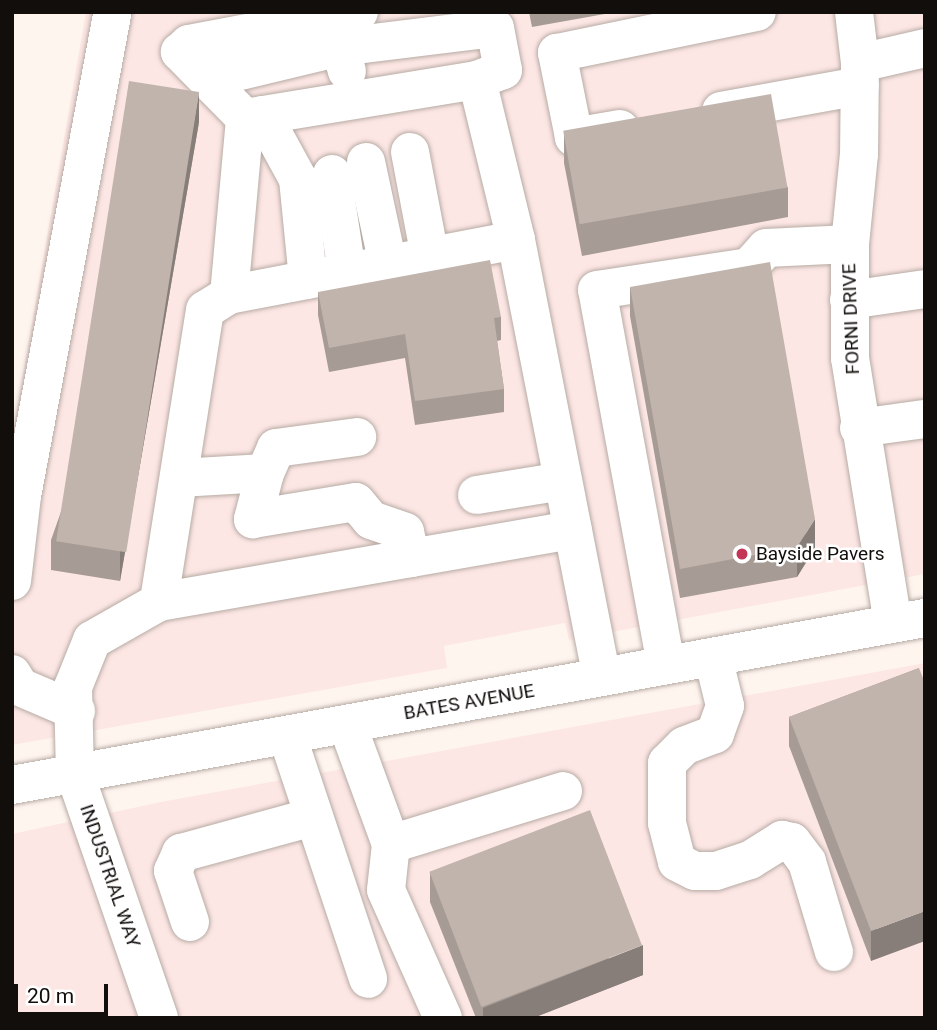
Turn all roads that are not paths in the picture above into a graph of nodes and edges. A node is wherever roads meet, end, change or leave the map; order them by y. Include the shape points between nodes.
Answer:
1 (113, 12) edge
2 (757, 12) edge
3 (854, 12) edge
4 (339, 22) edge
5 (925, 48) edge
6 (860, 75) junction
7 (477, 80) junction
8 (355, 99) junction
9 (254, 116) junction
10 (410, 152) dead end
11 (516, 240) junction
12 (850, 244) junction
13 (429, 257) junction
14 (388, 264) junction
15 (347, 272) junction
16 (308, 280) junction
17 (925, 289) edge
18 (229, 295) junction
19 (849, 300) junction
20 (925, 419) edge
21 (859, 428) junction
22 (357, 437) dead end
23 (265, 473) junction
24 (179, 478) junction
25 (563, 481) junction
26 (477, 495) dead end
27 (573, 530) junction
28 (411, 558) junction
29 (12, 581) edge
30 (159, 602) junction
31 (909, 621) edge
32 (713, 657) junction
33 (666, 665) junction
34 (12, 674) edge
35 (601, 677) junction
36 (76, 711) junction
37 (348, 724) junction
38 (287, 735) junction
39 (75, 774) junction
40 (12, 785) edge
41 (563, 791) dead end
42 (313, 817) junction
43 (391, 844) junction
44 (190, 922) dead end
45 (834, 952) dead end
46 (368, 979) dead end
47 (158, 1017) edge
48 (443, 1018) edge

1 - 29 street via 22,496
2 - 6 street via 557,53 574,137 669,120
3 - 6 street, FORNI DRIVE
4 - 7 street via 495,28 503,70
4 - 8 street
4 - 9 street via 207,79
5 - 6 street
6 - 12 street, FORNI DRIVE via 859,155
7 - 8 street
7 - 11 street
8 - 9 street
9 - 16 street via 298,179
9 - 18 street
10 - 13 street
11 - 13 street
11 - 25 street
12 - 19 street, FORNI DRIVE
12 - 33 street via 766,248 749,267 597,290
13 - 14 street
14 - 15 street
14 - 15 street via 349,168
15 - 16 street
16 - 18 street
17 - 19 street
18 - 24 street via 205,310
19 - 21 street, FORNI DRIVE
20 - 21 street
21 - 31 street, FORNI DRIVE
22 - 23 street via 276,448
23 - 24 street
23 - 28 street via 253,519 356,502 371,520 405,532
24 - 30 street
25 - 26 street
25 - 27 street
27 - 28 street
27 - 35 street
28 - 30 street
30 - 36 street via 92,640 73,687
31 - 32 street, BATES AVENUE
32 - 33 street, BATES AVENUE
32 - 45 street via 725,706 715,734 684,747 667,763 665,773 667,823 677,862 695,871 716,871 750,860 782,840 792,842 807,862
33 - 35 street, BATES AVENUE
34 - 36 street via 20,687
35 - 37 street, BATES AVENUE
36 - 39 street
37 - 38 street, BATES AVENUE
37 - 43 street
38 - 39 street, BATES AVENUE
38 - 42 street
39 - 40 street, BATES AVENUE
39 - 47 street, INDUSTRIAL WAY
41 - 43 street
42 - 44 street via 181,853 173,871
42 - 46 street
43 - 48 street via 386,890

